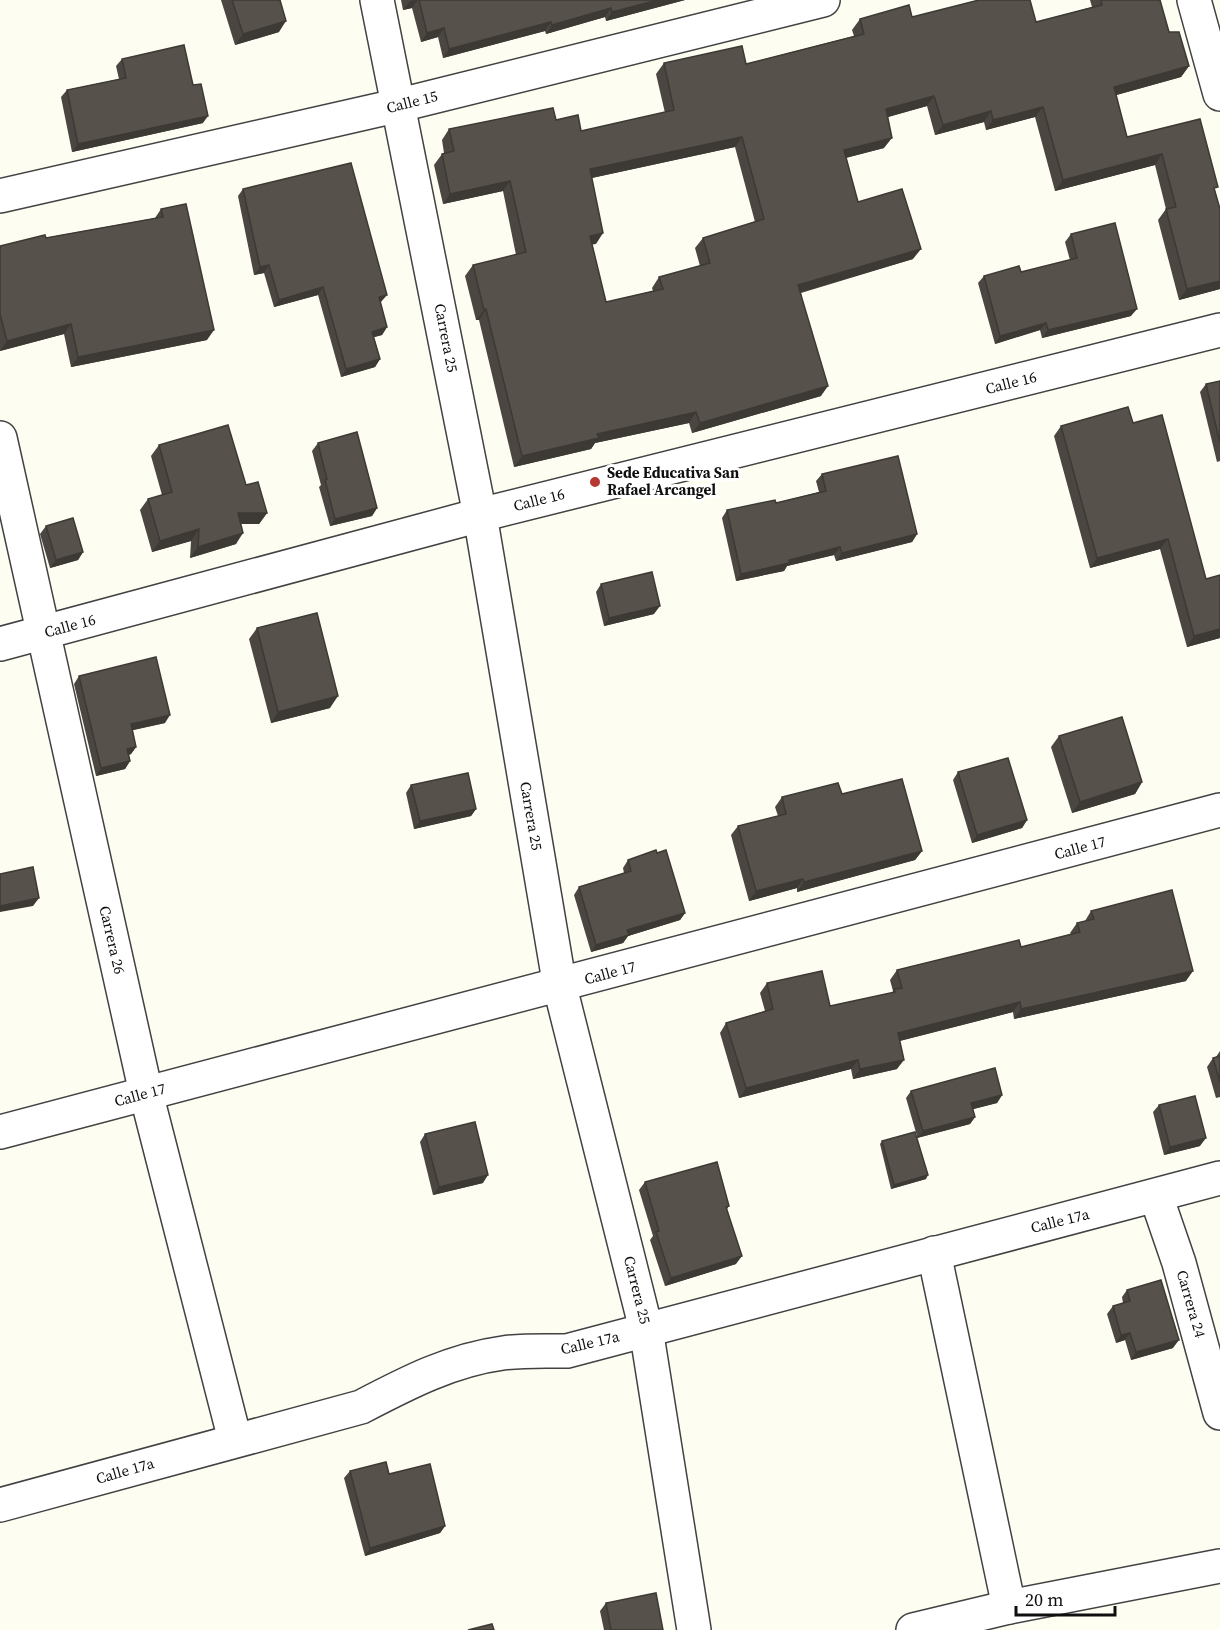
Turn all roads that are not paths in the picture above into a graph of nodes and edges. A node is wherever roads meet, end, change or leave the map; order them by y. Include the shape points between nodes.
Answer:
1 (377, 0) edge
2 (823, 0) edge
3 (1194, 0) edge
4 (1220, 94) edge
5 (400, 105) junction
6 (0, 196) edge
7 (1220, 330) edge
8 (0, 438) edge
9 (480, 514) junction
10 (43, 633) junction
11 (0, 644) edge
12 (1220, 810) edge
13 (560, 987) junction
14 (146, 1093) junction
15 (0, 1132) edge
16 (1220, 1178) edge
17 (1156, 1196) junction
18 (934, 1253) junction
19 (646, 1329) junction
20 (1220, 1413) edge
21 (235, 1440) junction
22 (0, 1505) edge
23 (1220, 1566) edge
24 (1009, 1607) junction
25 (694, 1630) edge
26 (913, 1630) edge

1 - 5 street, Carrera 25
2 - 5 street, Calle 15
3 - 4 street
5 - 6 street, Calle 15
5 - 9 street, Carrera 25
7 - 9 street, Calle 16
8 - 10 street, Carrera 26
9 - 10 street, Calle 16
9 - 13 street, Carrera 25
10 - 11 street, Calle 16
10 - 14 street, Carrera 26
12 - 13 street, Calle 17
13 - 14 street, Calle 17
13 - 19 street, Carrera 25
14 - 15 street, Calle 17
14 - 21 street, Carrera 26
16 - 17 street, Calle 17a
17 - 18 street, Calle 17a
17 - 20 street, Carrera 24 via 1179,1263
18 - 19 street, Calle 17a
18 - 24 street
19 - 21 street, Calle 17a via 567,1351 504,1352 453,1363 361,1407
19 - 25 street, Carrera 25
21 - 22 street, Calle 17a
23 - 24 street
24 - 26 street

